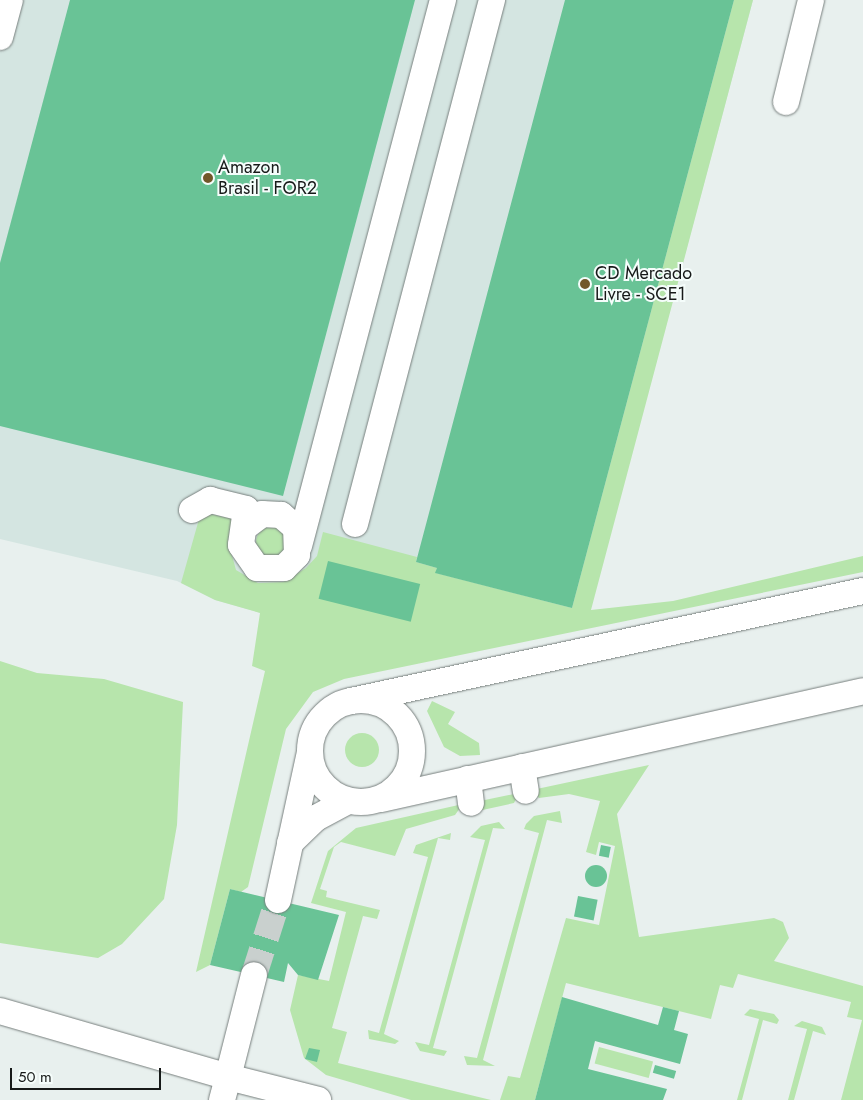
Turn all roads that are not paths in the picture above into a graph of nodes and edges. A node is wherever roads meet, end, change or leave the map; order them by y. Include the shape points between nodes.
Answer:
1 (10, 0) edge
2 (443, 0) edge
3 (492, 0) edge
4 (811, 0) edge
5 (0, 37) edge
6 (786, 102) dead end
7 (192, 510) dead end
8 (355, 524) dead end
9 (246, 526) junction
10 (299, 546) junction
11 (863, 591) edge
12 (863, 691) edge
13 (351, 701) junction
14 (310, 752) junction
15 (381, 799) junction
16 (348, 801) junction
17 (290, 843) junction
18 (278, 900) tunnel mouth
19 (254, 975) tunnel mouth
20 (0, 1011) edge
21 (225, 1088) edge
22 (318, 1100) edge

1 - 5 lane
2 - 10 lane
3 - 8 lane
4 - 6 lane
7 - 9 lane via 210,500 246,509
9 - 10 lane via 262,514 281,515 296,528
9 - 10 lane via 242,545 257,568 284,568
11 - 13 lane
12 - 15 lane via 524,779 470,791
13 - 14 lane via 321,719
13 - 15 lane via 385,706 408,730 412,746 408,770 394,790
14 - 16 lane via 321,783
14 - 17 lane
15 - 16 lane
16 - 17 lane via 316,818
17 - 18 lane
19 - 21 lane
20 - 21 lane
21 - 22 lane

